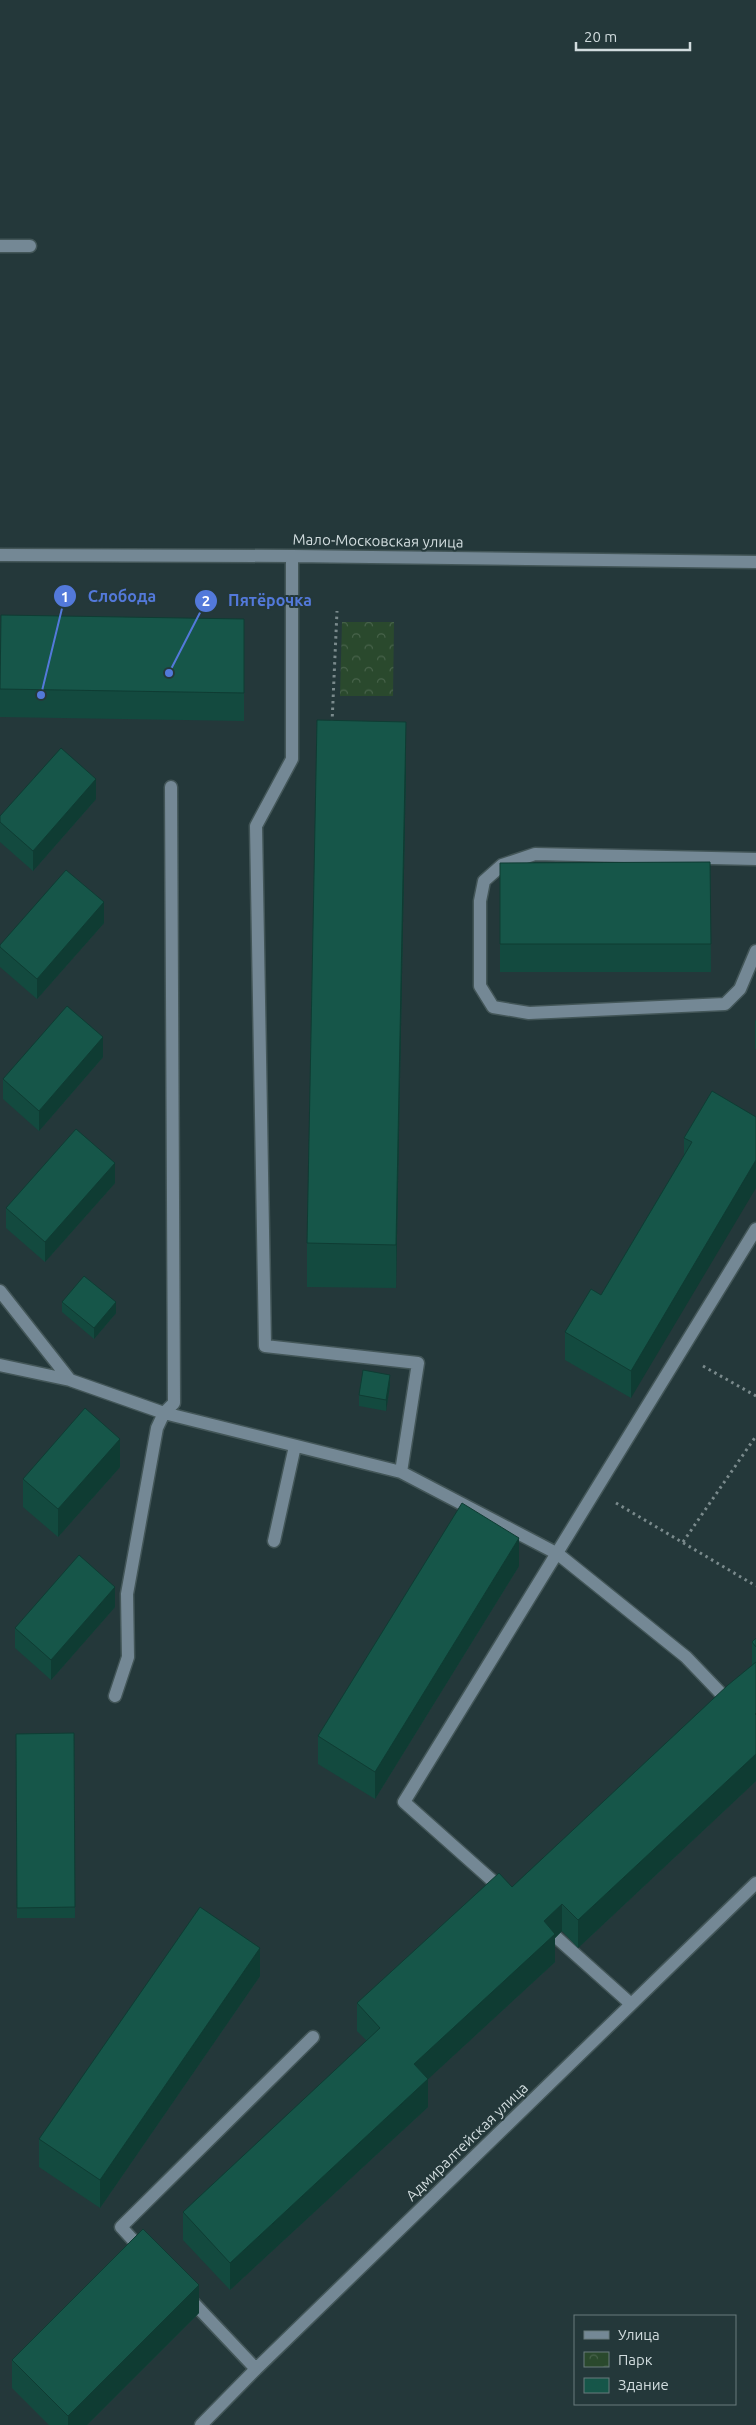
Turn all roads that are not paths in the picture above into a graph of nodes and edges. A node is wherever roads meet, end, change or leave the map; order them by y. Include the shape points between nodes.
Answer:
1 (0, 246) edge
2 (30, 246) dead end
3 (0, 555) edge
4 (292, 556) junction
5 (756, 562) edge
6 (171, 786) dead end
7 (756, 859) edge
8 (756, 951) edge
9 (756, 1229) edge
10 (0, 1291) edge
11 (0, 1365) edge
12 (70, 1380) junction
13 (164, 1413) junction
14 (295, 1446) junction
15 (401, 1472) junction
16 (274, 1540) dead end
17 (558, 1554) junction
18 (115, 1696) dead end
19 (733, 1707) edge
20 (756, 1883) edge
21 (513, 1899) edge
22 (556, 1937) dead end
23 (631, 2004) junction
24 (313, 2037) dead end
25 (154, 2262) edge
26 (181, 2290) edge
27 (256, 2369) junction
28 (201, 2425) edge

1 - 2 street
3 - 4 street, Мало-Московская улица
4 - 5 street, Мало-Московская улица
4 - 15 street via 292,759 256,826 265,1346 418,1363
6 - 13 street via 174,1402
7 - 8 street via 535,854 502,865 484,882 480,901 480,986 493,1007 529,1013 725,1004 740,989
9 - 17 street
10 - 12 street
11 - 12 street
12 - 13 street
13 - 14 street
13 - 18 street via 156,1428 127,1594 128,1657
14 - 15 street
14 - 16 street
15 - 17 street
17 - 19 street via 686,1657
17 - 21 street via 404,1802
20 - 23 street, Адмиралтейская улица
22 - 23 street
23 - 27 street, Адмиралтейская улица
24 - 25 street via 121,2227
26 - 27 street
27 - 28 street, Адмиралтейская улица

